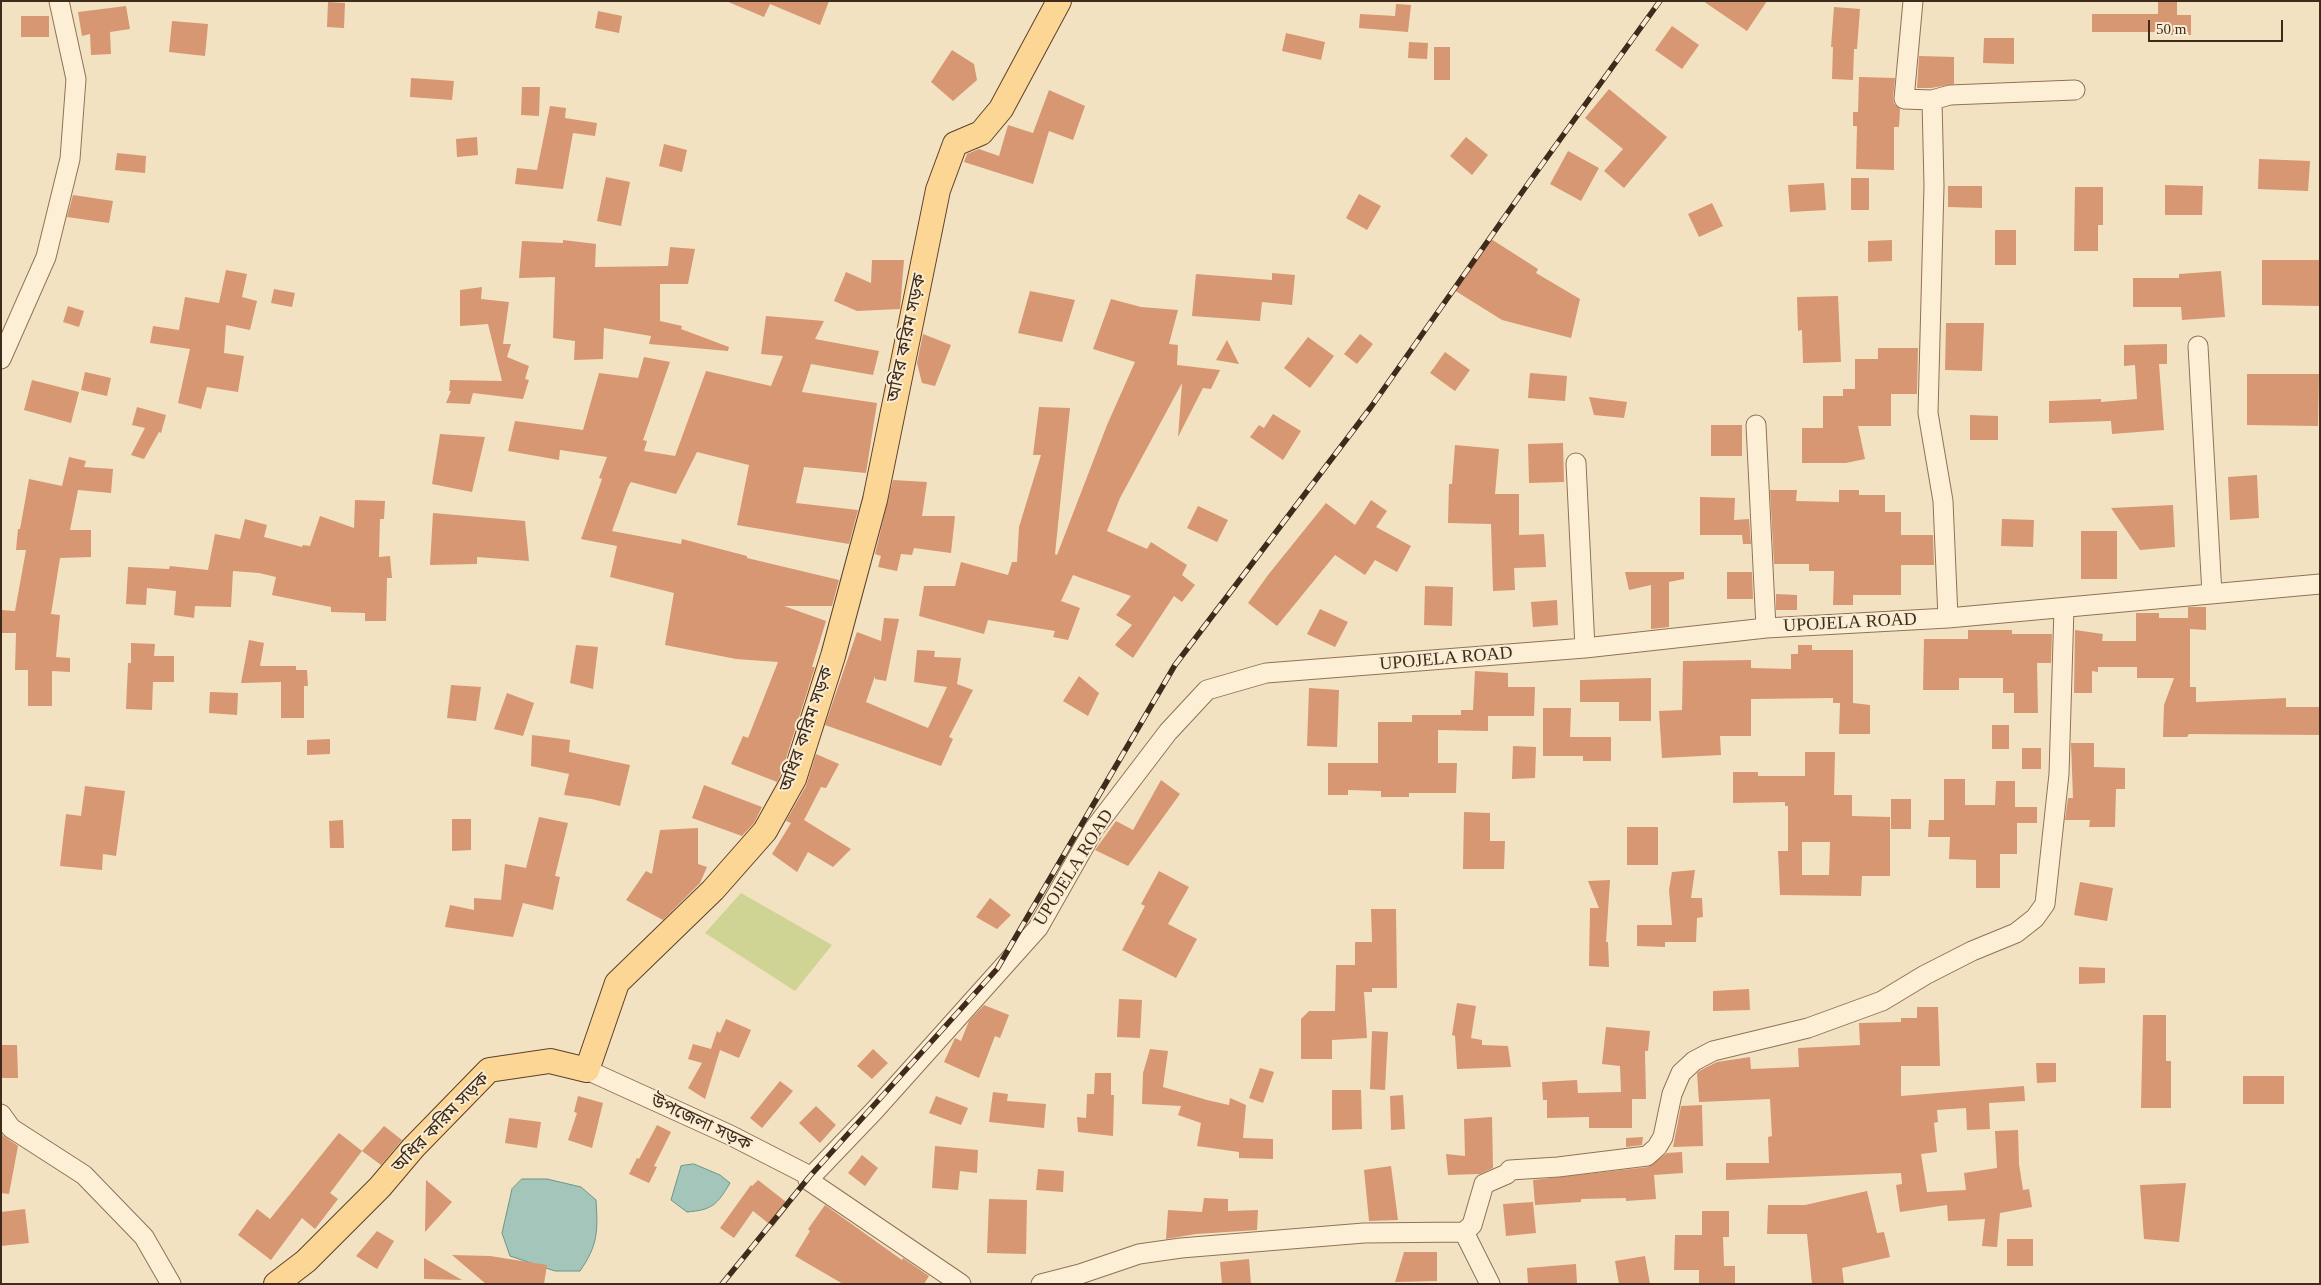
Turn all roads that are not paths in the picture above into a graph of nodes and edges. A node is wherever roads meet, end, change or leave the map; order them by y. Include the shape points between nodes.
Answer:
1 (59, 1) edge
2 (1059, 1) edge
3 (1913, 1) edge
4 (2075, 90) dead end
5 (1932, 100) junction
6 (2198, 346) dead end
7 (1, 359) edge
8 (1756, 425) dead end
9 (1576, 463) dead end
10 (2320, 584) edge
11 (2212, 594) junction
12 (2064, 608) junction
13 (1948, 618) junction
14 (1766, 628) junction
15 (1585, 648) junction
16 (587, 1070) junction
17 (1, 1114) edge
18 (808, 1180) junction
19 (1464, 1232) junction
20 (171, 1284) edge
21 (276, 1284) edge
22 (961, 1284) edge
23 (1041, 1284) edge
24 (1490, 1284) edge

1 - 7 street via 76,79 70,158 46,257
2 - 16 main road, অধির করিম সড়ক via 1001,109 981,133 955,144 938,190 875,500 833,656 794,779 765,831 713,890 617,983
3 - 5 street via 1904,98
4 - 5 street via 1950,95
5 - 13 street via 1934,186 1928,413 1943,501
6 - 11 street
8 - 14 street
9 - 15 street
10 - 11 street, UPOJELA ROAD
11 - 12 street, UPOJELA ROAD
12 - 13 street, UPOJELA ROAD
12 - 19 street via 2059,774 2045,904 2035,918 2016,933 1972,951 1882,1001 1808,1028 1713,1050 1700,1057 1681,1073 1672,1094 1663,1137 1647,1156 1558,1168 1510,1170 1484,1184 1472,1225
13 - 14 street, UPOJELA ROAD
14 - 15 street, UPOJELA ROAD
15 - 18 street, UPOJELA ROAD via 1266,673 1207,690 1168,732 1094,829 1038,928
16 - 18 street, উপজেলা সড়ক via 730,1135 810,1176
16 - 21 main road, অধির করিম সড়ক via 550,1061 489,1070 412,1148 380,1187 306,1261
17 - 20 street via 11,1128 84,1175 144,1237
18 - 22 street
19 - 23 street via 1364,1233 1181,1248 1139,1254
19 - 24 street

